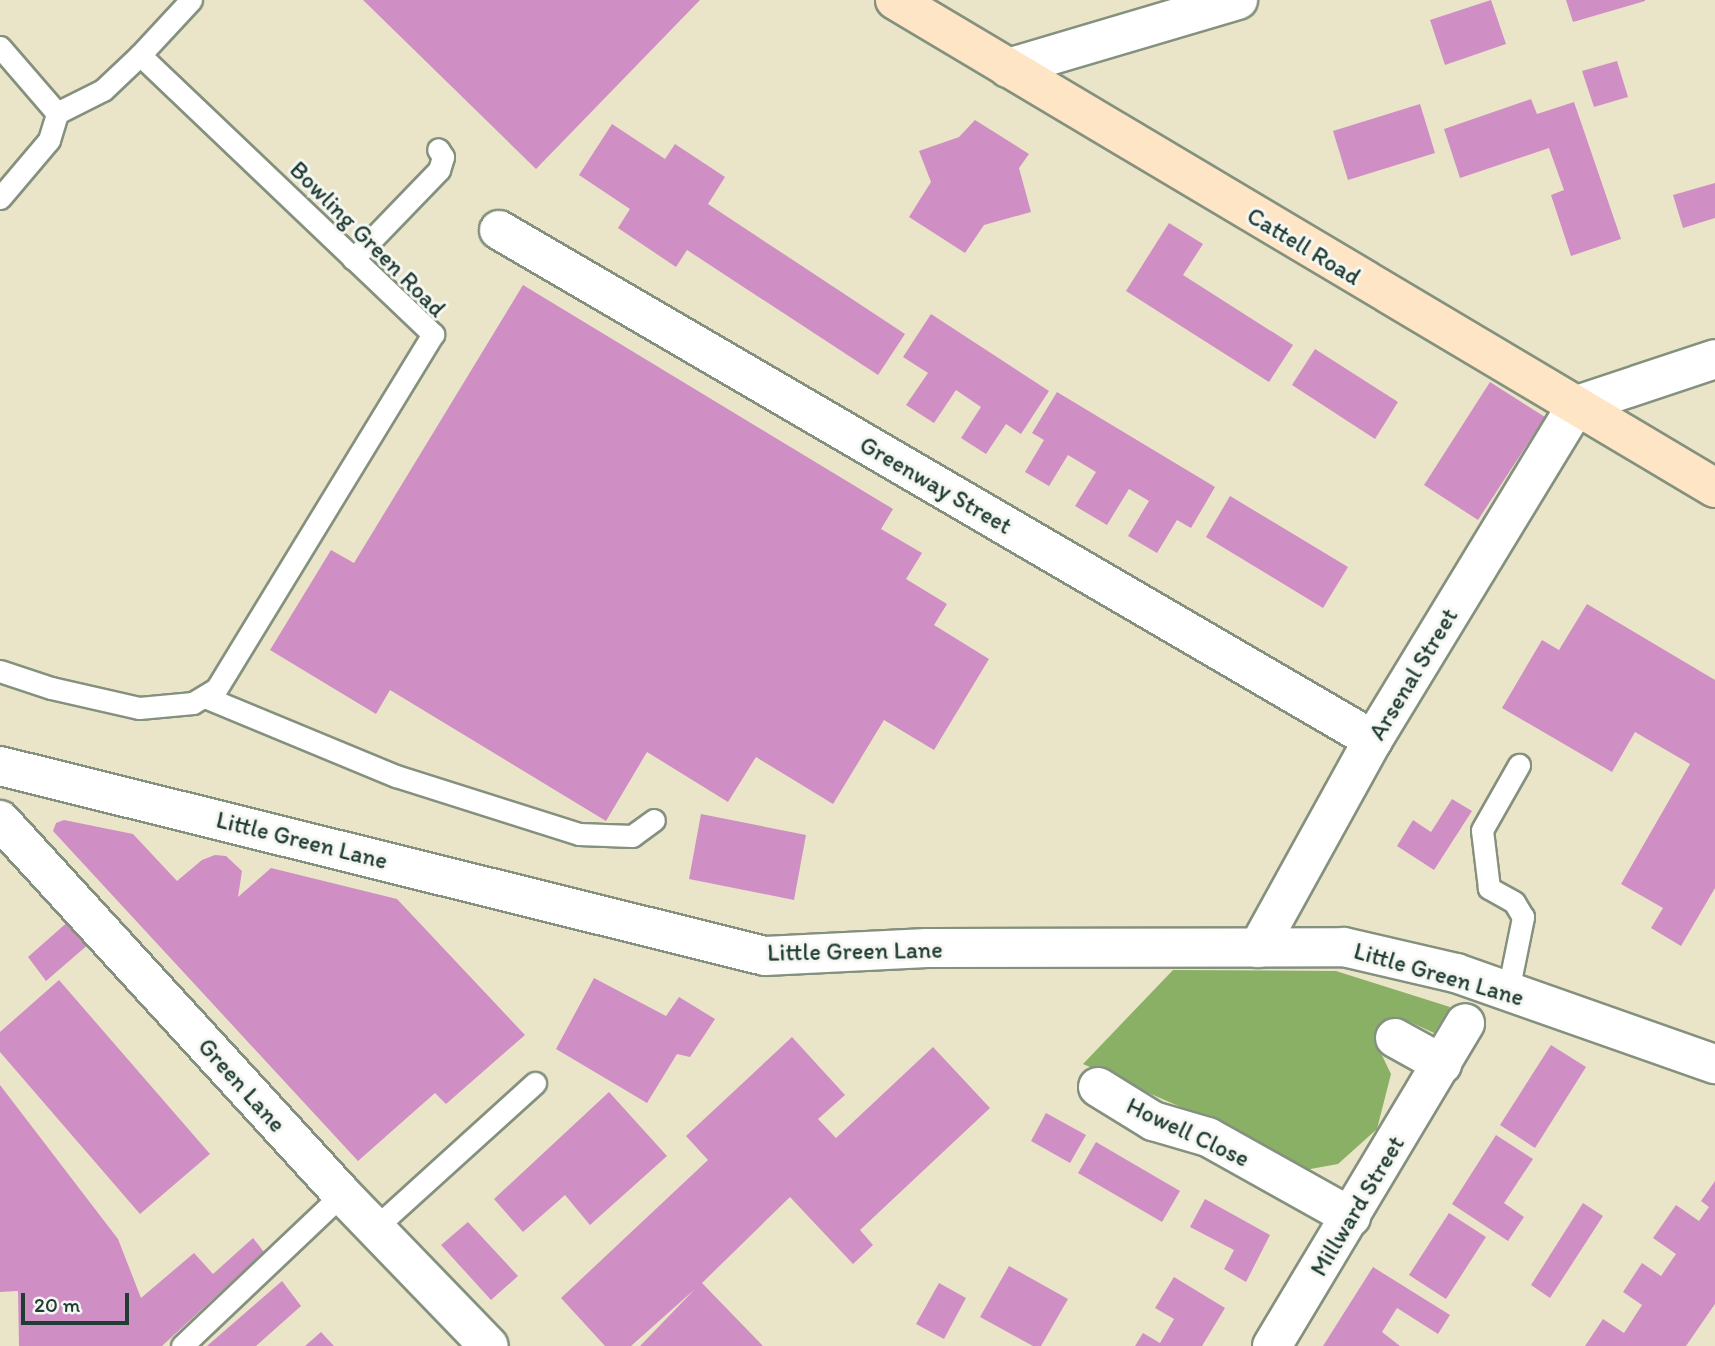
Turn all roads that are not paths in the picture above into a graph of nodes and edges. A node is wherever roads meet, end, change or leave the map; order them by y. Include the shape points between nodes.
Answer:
1 (191, 0) edge
2 (895, 0) edge
3 (1238, 0) edge
4 (0, 47) edge
5 (140, 55) junction
6 (0, 56) edge
7 (1008, 68) junction
8 (29, 79) junction
9 (57, 113) junction
10 (438, 149) dead end
11 (0, 198) edge
12 (499, 230) dead end
13 (353, 259) junction
14 (1715, 359) edge
15 (1577, 405) junction
16 (1715, 488) edge
17 (0, 671) edge
18 (205, 697) junction
19 (1373, 740) junction
20 (1519, 765) dead end
21 (0, 766) edge
22 (0, 820) edge
23 (654, 820) dead end
24 (1258, 948) junction
25 (1508, 991) junction
26 (1465, 1023) dead end
27 (1395, 1038) dead end
28 (1715, 1064) edge
29 (1442, 1065) junction
30 (535, 1083) dead end
31 (1098, 1087) dead end
32 (342, 1195) junction
33 (1351, 1217) junction
34 (375, 1228) junction
35 (182, 1346) edge
36 (489, 1346) edge
37 (1272, 1346) edge

1 - 5 lane
2 - 7 main road, Cattell Road
3 - 7 street
4 - 8 lane
5 - 9 lane via 103,90
5 - 13 lane, Bowling Green Road
6 - 8 lane
7 - 15 main road, Cattell Road
8 - 9 lane
9 - 11 lane via 49,140
10 - 13 lane via 443,157 439,170
12 - 19 street, Greenway Street
13 - 18 lane, Bowling Green Road via 433,334 227,675
14 - 15 street
15 - 16 main road, Cattell Road
15 - 19 street, Arsenal Street
17 - 18 lane via 139,708 193,703
18 - 23 lane via 396,776 579,834 632,836
19 - 24 street, Arsenal Street
20 - 25 lane via 1482,830 1489,888 1514,902 1523,917
21 - 24 street, Little Green Lane via 765,956 927,948
22 - 32 street, Green Lane
24 - 25 street, Little Green Lane via 1344,947 1456,973
25 - 28 street, Little Green Lane
26 - 29 street, Millward Street
27 - 29 street
29 - 33 street, Millward Street
30 - 34 lane
31 - 33 street, Howell Close via 1153,1121 1208,1138
32 - 34 street, Green Lane
32 - 35 lane
33 - 37 street, Millward Street
34 - 36 street, Green Lane

